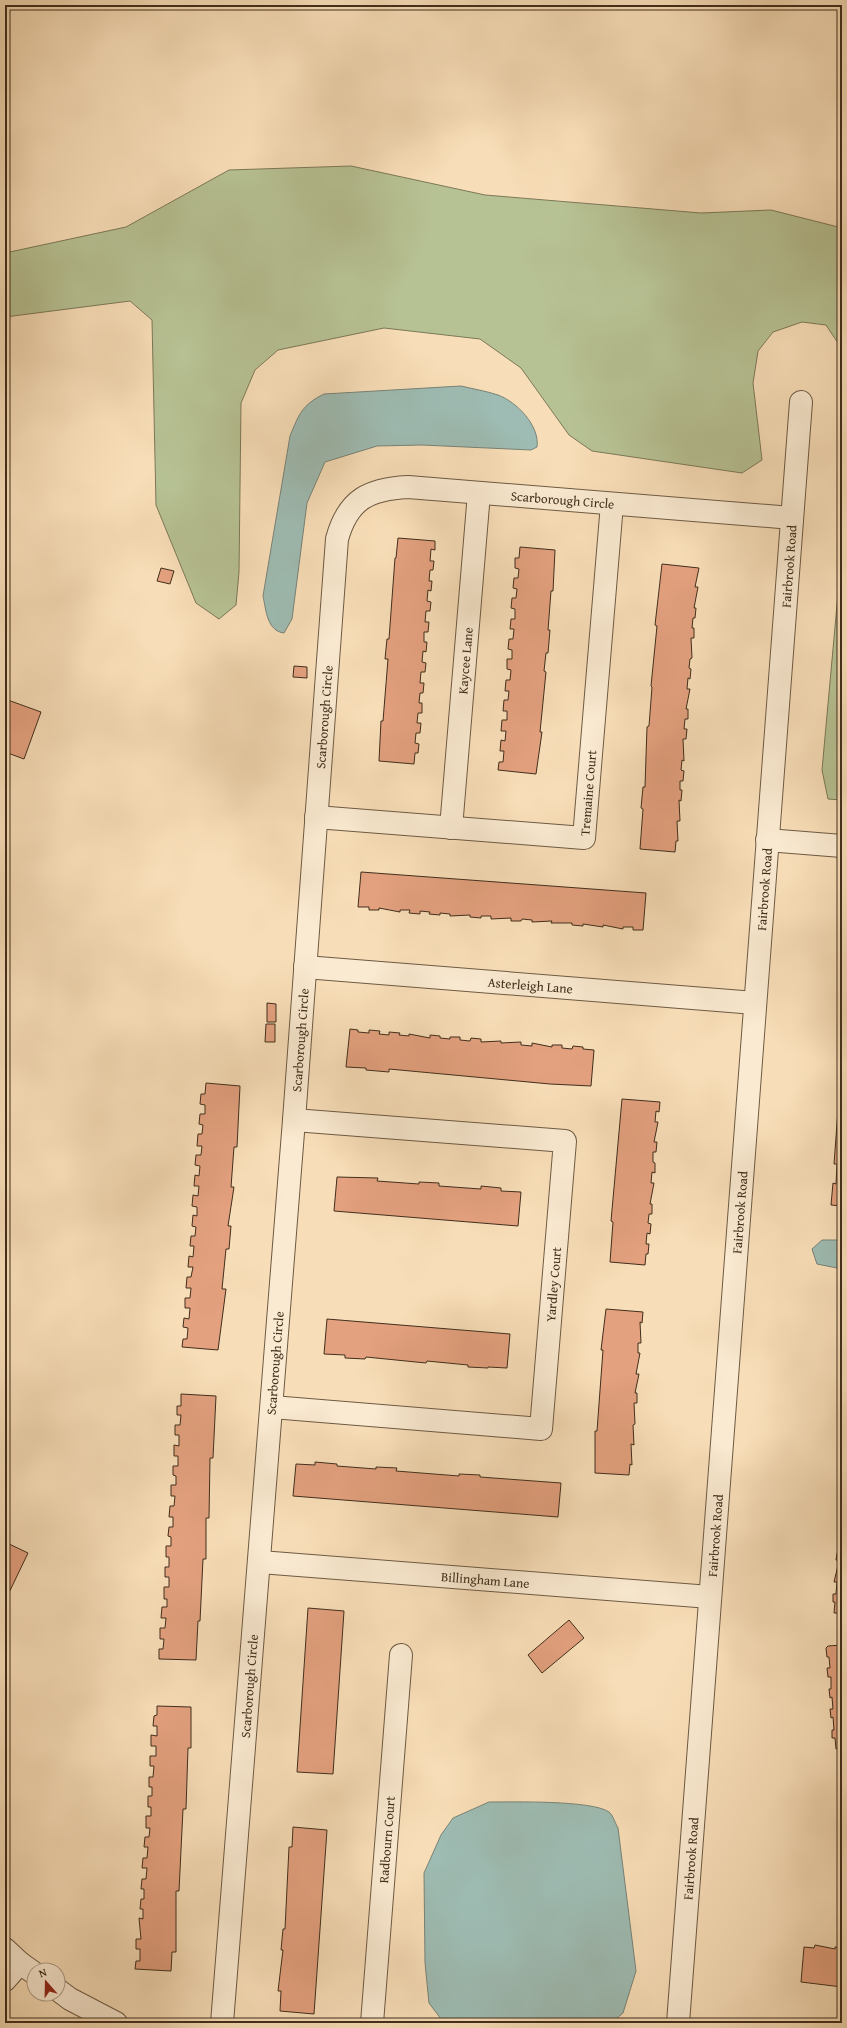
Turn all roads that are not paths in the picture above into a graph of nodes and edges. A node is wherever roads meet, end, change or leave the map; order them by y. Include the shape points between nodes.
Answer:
1 (801, 402) dead end
2 (479, 493) junction
3 (612, 504) junction
4 (792, 518) junction
5 (316, 817) junction
6 (451, 828) junction
7 (768, 840) junction
8 (842, 846) edge
9 (305, 967) junction
10 (755, 1003) junction
11 (294, 1120) junction
12 (272, 1407) junction
13 (260, 1562) junction
14 (710, 1597) junction
15 (401, 1655) dead end
16 (20, 1962) edge
17 (5, 1980) edge
18 (66, 1996) edge
19 (116, 2023) edge
20 (222, 2023) edge
21 (372, 2023) edge
22 (678, 2023) edge

1 - 4 street, Fairbrook Road
2 - 3 street, Scarborough Circle
2 - 5 street, Scarborough Circle via 408,487 387,488 368,494 354,504 342,522 337,539
2 - 6 street, Kaycee Lane
3 - 4 street, Scarborough Circle
3 - 6 street, Tremaine Court via 584,838
4 - 7 street, Fairbrook Road
5 - 6 street, Tremaine Court
5 - 9 street, Scarborough Circle
7 - 8 street
7 - 10 street, Fairbrook Road
9 - 10 street, Asterleigh Lane
9 - 11 street, Scarborough Circle
10 - 14 street, Fairbrook Road
11 - 12 street, Scarborough Circle
11 - 12 street, Yardley Court via 565,1142 541,1429
12 - 13 street, Scarborough Circle
13 - 14 street, Billingham Lane
13 - 20 street, Scarborough Circle
14 - 22 street, Fairbrook Road
15 - 21 street, Radbourn Court
16 - 17 street
18 - 19 street

